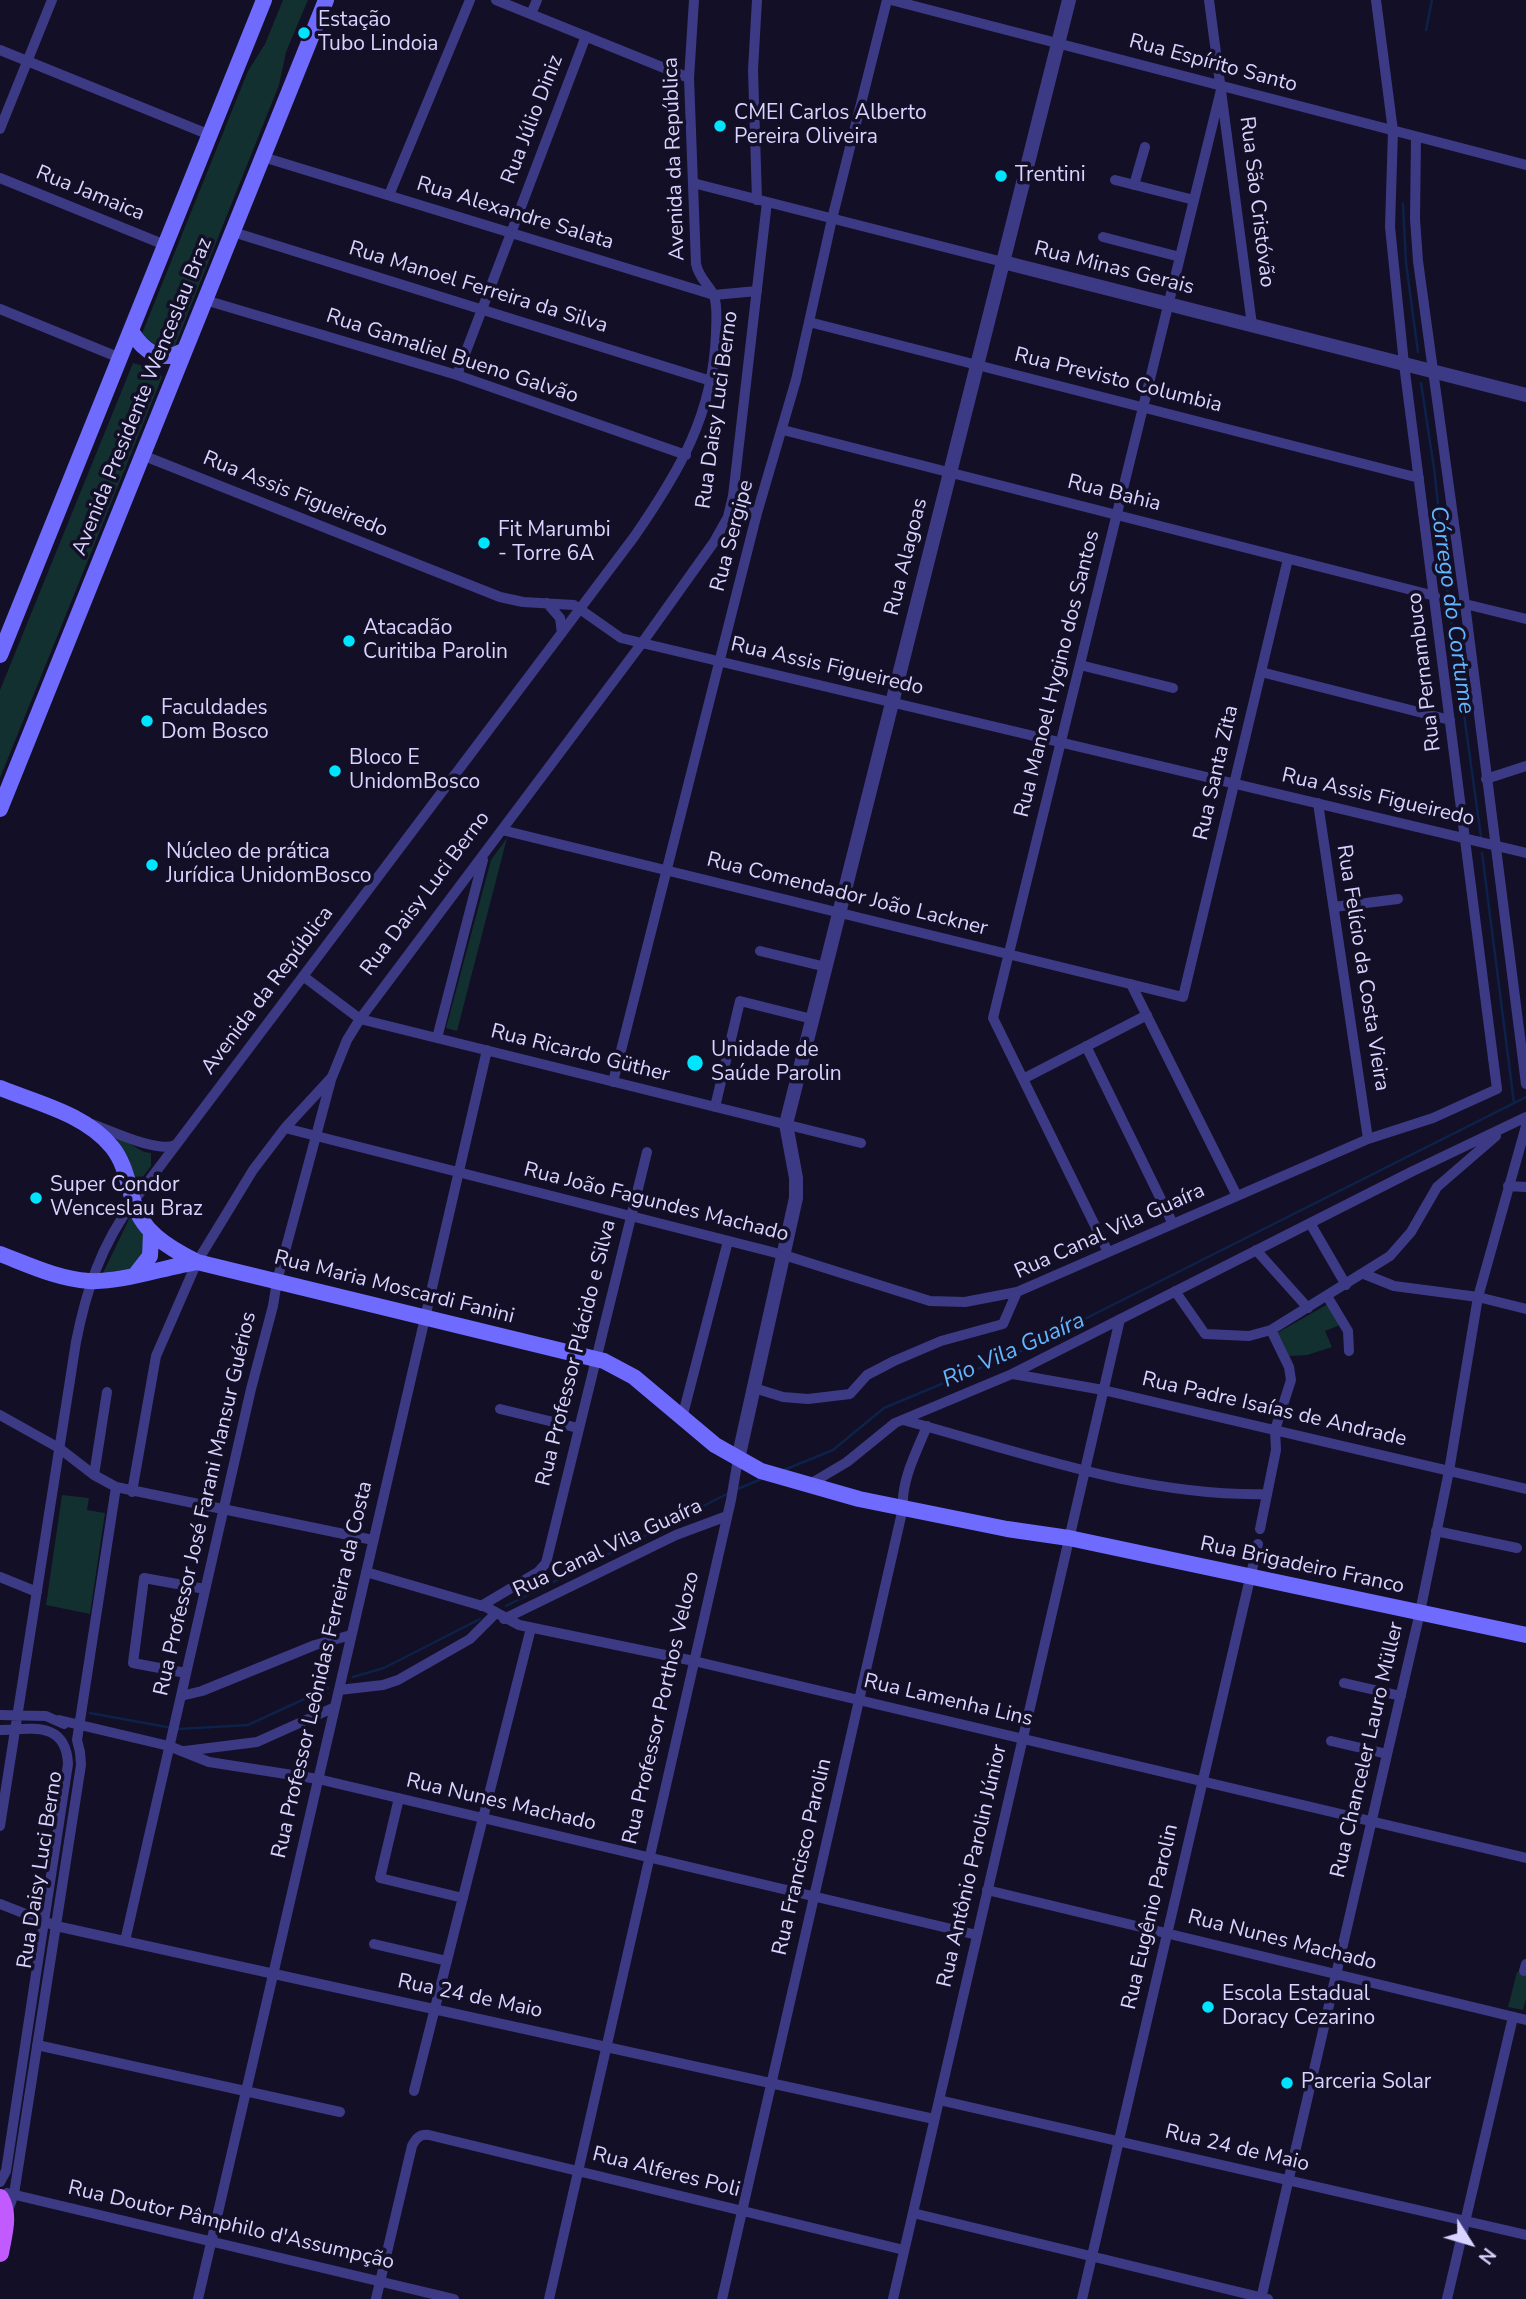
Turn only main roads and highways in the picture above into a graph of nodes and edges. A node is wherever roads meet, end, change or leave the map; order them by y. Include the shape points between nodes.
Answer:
1 (264, 0) edge
2 (326, 0) edge
3 (131, 331) junction
4 (185, 350) junction
5 (120, 358) junction
6 (173, 379) junction
7 (0, 655) edge
8 (0, 809) edge
9 (0, 1088) edge
10 (151, 1233) junction
11 (0, 1254) edge
12 (197, 1262) junction
13 (136, 1274) junction
14 (738, 1459) joint
15 (1526, 1635) edge
16 (7, 2196) edge
17 (0, 2253) edge

1 - 3 main road, Avenida Presidente Wenceslau Braz
2 - 4 main road, Avenida Presidente Wenceslau Braz
3 - 4 main road via 144,348 166,358
3 - 5 main road, Avenida Presidente Wenceslau Braz
4 - 6 main road, Avenida Presidente Wenceslau Braz
5 - 6 main road via 150,360
5 - 7 main road, Avenida Presidente Wenceslau Braz
6 - 8 main road, Avenida Presidente Wenceslau Braz
9 - 10 main road, Rua Maria Moscardi Fanini via 82,1121 99,1134 118,1154 133,1202
10 - 12 main road, Rua Maria Moscardi Fanini
10 - 13 main road via 150,1256
11 - 13 main road via 55,1275 90,1281
12 - 13 main road
12 - 14 main road, Rua Maria Moscardi Fanini via 596,1358 634,1377
14 - 15 main road, Rua Brigadeiro Franco via 788,1480 1011,1520 1069,1538
16 - 17 main road, Rua Daisy Luci Berno

